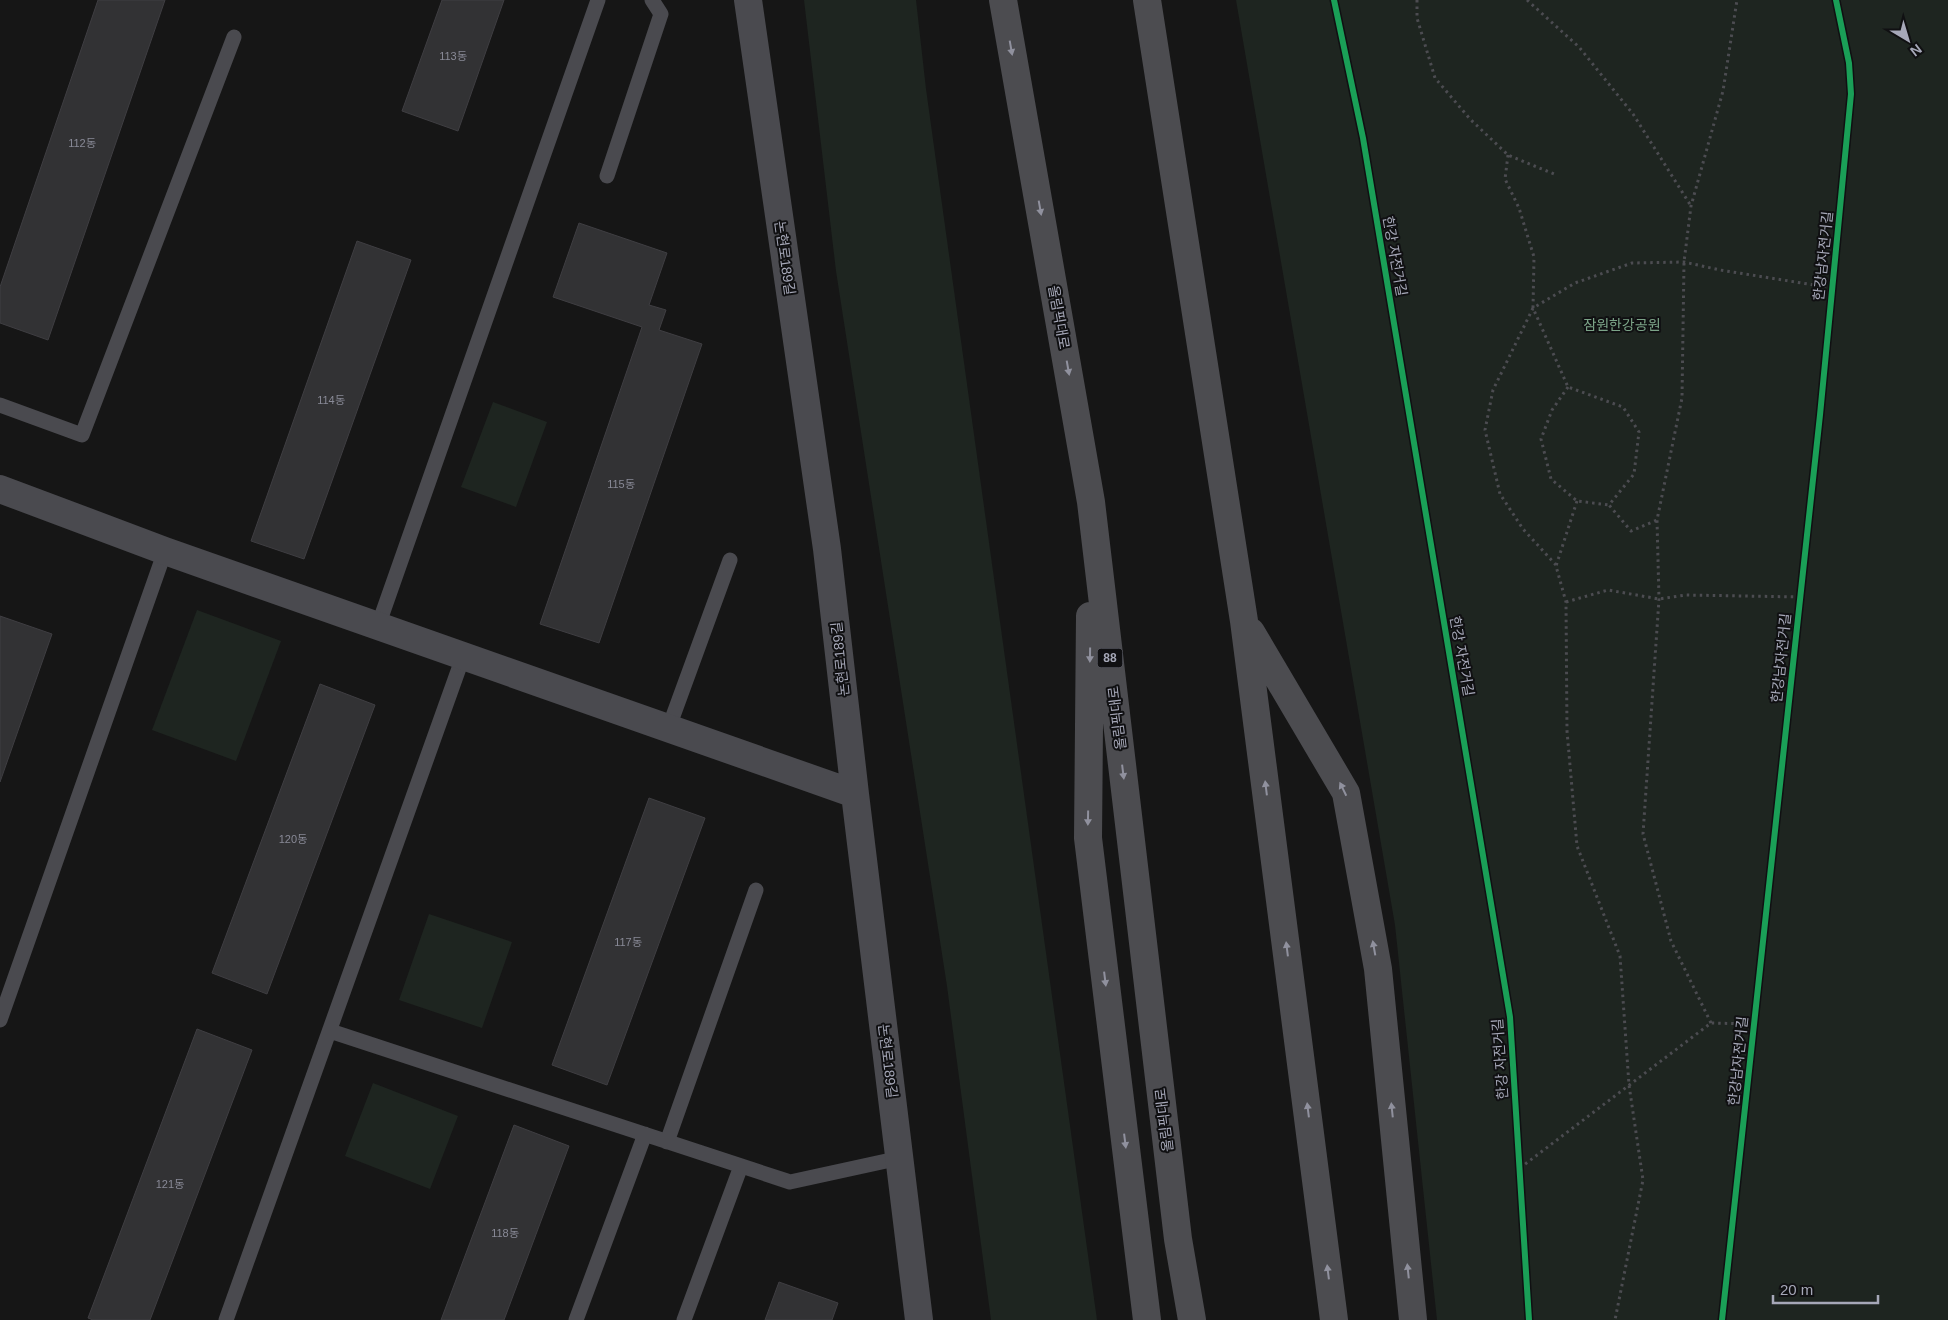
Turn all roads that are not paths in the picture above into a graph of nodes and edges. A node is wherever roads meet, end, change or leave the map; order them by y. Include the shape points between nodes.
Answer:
1 (598, 0) edge
2 (652, 0) edge
3 (748, 0) edge
4 (1003, 0) edge
5 (1147, 0) edge
6 (234, 37) dead end
7 (607, 176) dead end
8 (0, 405) edge
9 (0, 489) edge
10 (1091, 502) junction
11 (165, 551) junction
12 (730, 560) dead end
13 (1244, 621) junction
14 (378, 626) junction
15 (463, 657) junction
16 (669, 727) junction
17 (855, 794) junction
18 (756, 890) dead end
19 (0, 1020) edge
20 (330, 1031) junction
21 (645, 1134) junction
22 (667, 1142) junction
23 (900, 1158) junction
24 (741, 1166) junction
25 (226, 1320) edge
26 (576, 1320) edge
27 (684, 1320) edge
28 (920, 1320) edge
29 (1147, 1320) edge
30 (1192, 1320) edge
31 (1334, 1320) edge
32 (1413, 1320) edge

1 - 14 lane
2 - 7 lane via 661,14
3 - 17 street, 논현로189길 via 827,549
4 -> 10 highway, 올림픽대로 / 88
5 - 13 highway
6 - 8 lane via 82,435
9 - 11 street
10 -> 29 highway via 1088,838
10 -> 30 highway, 올림픽대로 / 88 via 1178,1238
11 - 14 street
11 - 19 lane
12 - 16 lane
31 -> 13 highway
32 -> 13 highway via 1378,969 1346,793
14 - 15 street
15 - 16 street
15 - 20 lane
16 - 17 street
17 - 23 street, 논현로189길
18 - 22 lane
20 - 21 lane
20 - 25 lane
21 - 22 lane
21 - 26 lane
22 - 24 lane
23 - 24 lane via 790,1182
23 - 28 street, 논현로189길
24 - 27 lane

